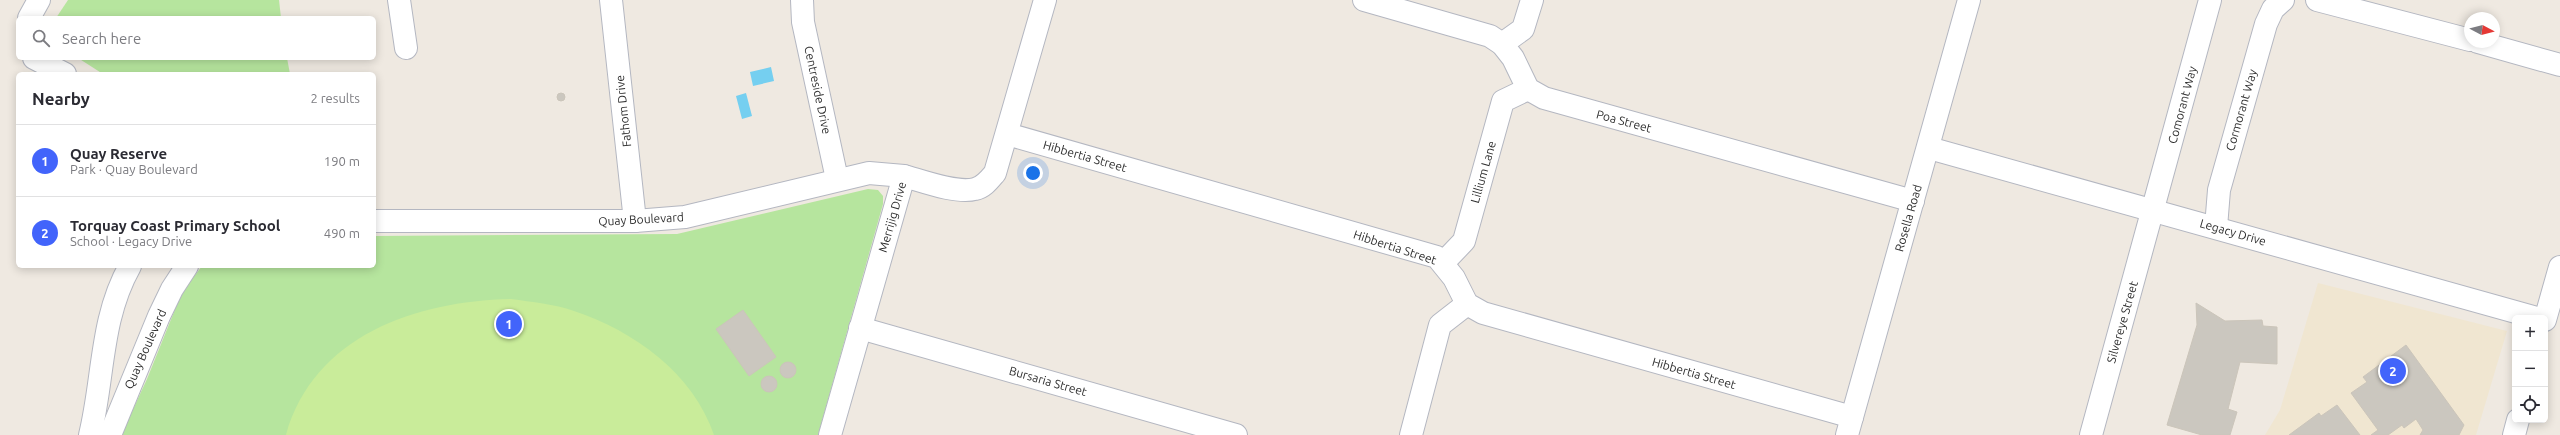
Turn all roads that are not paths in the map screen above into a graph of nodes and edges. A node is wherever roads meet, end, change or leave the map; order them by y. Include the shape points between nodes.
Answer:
1 (39, 0) edge
2 (399, 0) edge
3 (611, 0) edge
4 (802, 0) edge
5 (1045, 0) edge
6 (1364, 0) edge
7 (1532, 0) edge
8 (1968, 0) edge
9 (2210, 0) edge
10 (2283, 0) edge
11 (2317, 0) edge
12 (30, 16) edge
13 (2464, 38) edge
14 (1502, 44) junction
15 (406, 48) dead end
16 (2499, 48) edge
17 (38, 60) edge
18 (2560, 65) edge
19 (60, 72) edge
20 (1528, 89) junction
21 (1007, 134) junction
22 (1929, 148) junction
23 (904, 176) junction
24 (837, 179) junction
25 (1913, 201) junction
26 (2154, 210) junction
27 (635, 221) junction
28 (376, 222) edge
29 (2216, 227) junction
30 (1443, 263) junction
31 (2560, 267) edge
32 (129, 268) edge
33 (186, 268) edge
34 (1467, 304) junction
35 (2526, 315) edge
36 (2546, 315) edge
37 (2548, 321) edge
38 (2560, 324) edge
39 (860, 328) junction
40 (2517, 423) edge
41 (1850, 426) edge
42 (90, 435) edge
43 (110, 435) edge
44 (830, 435) edge
45 (1236, 435) edge
46 (1411, 435) edge
47 (2091, 435) edge
48 (2514, 435) edge

1 - 12 street
2 - 15 street
3 - 27 street, Fathom Drive
4 - 24 street, Centreside Drive via 803,22
5 - 21 street, Merrijig Drive
6 - 14 street via 1490,36
7 - 14 street via 1523,29
8 - 22 street, Rosella Road
9 - 26 street, Comorant Way
10 - 29 street, Cormorant Way via 2274,9 2266,24 2219,190
11 - 13 street
14 - 20 street via 1514,58
16 - 18 street
17 - 19 street
20 - 25 street, Poa Street via 1544,98
20 - 30 street, Lillium Lane via 1503,101 1464,241
21 - 23 street, Merrijig Drive via 995,173 986,184 975,189 949,188
21 - 30 street, Hibbertia Street via 1430,255
22 - 25 street, Rosella Road
22 - 26 street, Legacy Drive
23 - 24 street, Quay Boulevard via 878,172
23 - 39 street, Merrijig Drive
24 - 27 street, Quay Boulevard via 685,217
25 - 41 street, Rosella Road
26 - 29 street, Legacy Drive
26 - 47 street, Silvereye Street
27 - 28 street, Quay Boulevard
29 - 35 street, Legacy Drive
30 - 34 street, Hibbertia Street
31 - 36 street
32 - 42 street via 118,294 104,342
33 - 43 street, Quay Boulevard via 159,316
34 - 41 street, Hibbertia Street via 1483,313
34 - 46 street via 1440,325
37 - 38 street
39 - 44 street, Merrijig Drive
39 - 45 street, Bursaria Street
40 - 48 street

